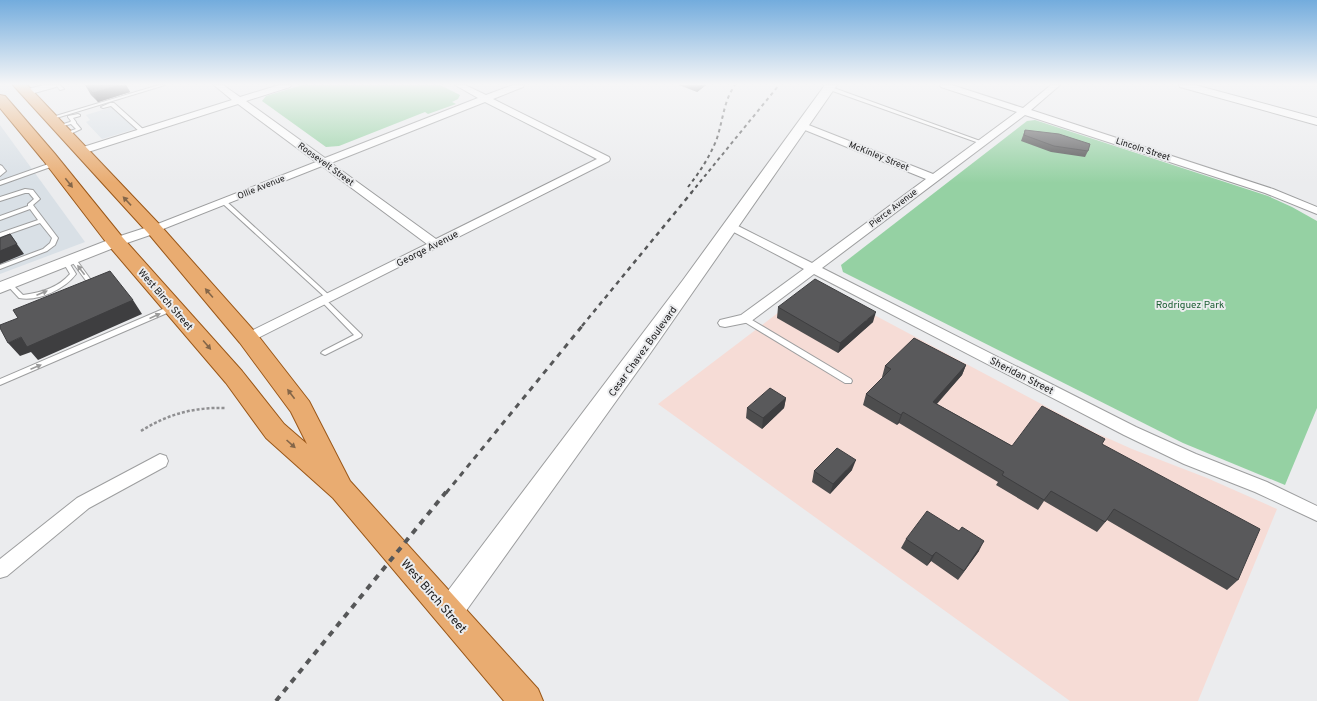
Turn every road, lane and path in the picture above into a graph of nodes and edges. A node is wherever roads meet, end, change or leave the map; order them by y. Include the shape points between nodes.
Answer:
1 (16, 118) edge
2 (54, 118) edge
3 (64, 118) edge
4 (71, 118) edge
5 (127, 118) edge
6 (184, 118) edge
7 (263, 118) edge
8 (438, 118) edge
9 (523, 118) edge
10 (809, 118) edge
11 (916, 118) edge
12 (1015, 118) edge
13 (1045, 118) edge
14 (1302, 118) edge
15 (1317, 122) edge
16 (59, 123) junction
17 (803, 126) junction
18 (26, 130) junction
19 (142, 131) junction
20 (981, 142) junction
21 (81, 151) junction
22 (324, 162) junction
23 (54, 164) junction
24 (0, 167) edge
25 (0, 174) edge
26 (933, 178) junction
27 (0, 183) edge
28 (0, 199) edge
29 (224, 202) junction
30 (31, 207) junction
31 (1317, 211) edge
32 (0, 218) edge
33 (41, 221) junction
34 (732, 227) junction
35 (154, 230) junction
36 (0, 235) edge
37 (116, 242) junction
38 (435, 244) junction
39 (70, 260) junction
40 (0, 267) edge
41 (814, 268) junction
42 (89, 280) edge
43 (5, 286) edge
44 (326, 299) junction
45 (174, 308) junction
46 (745, 319) junction
47 (726, 323) dead end
48 (248, 338) junction
49 (325, 353) dead end
50 (848, 381) dead end
51 (0, 382) edge
52 (226, 408) dead end
53 (141, 430) dead end
54 (160, 461) dead end
55 (342, 490) junction
56 (1317, 514) edge
57 (0, 570) edge
58 (448, 613) junction
59 (526, 701) edge

1 - 18 main road, West Birch Street
2 - 16 main road, West Birch Street
3 - 16 lane
4 - 16 lane via 74,122
5 - 19 lane
6 - 19 street
7 - 22 street, Roosevelt Street
8 - 22 street, Ollie Avenue
9 - 38 street, George Avenue via 604,159
10 - 17 main road, Cesar Chavez Boulevard
11 - 20 lane
12 - 20 street, Pierce Avenue
13 - 31 street, Lincoln Street via 1269,190
14 - 15 street
16 - 21 main road, West Birch Street
17 - 26 street, McKinley Street
17 - 34 main road, Cesar Chavez Boulevard
18 - 21 main road via 52,135 63,148
18 - 23 main road, West Birch Street
19 - 21 street
20 - 26 street, Pierce Avenue
35 -> 21 main road, West Birch Street
22 - 29 street, Ollie Avenue
22 - 38 street, Roosevelt Street
23 - 27 lane
23 -> 37 main road, West Birch Street
24 - 25 lane via 3,171
26 - 41 street, Pierce Avenue
28 - 30 lane via 31,191 37,199
29 - 35 street, Ollie Avenue
29 - 44 lane
30 - 32 lane
30 - 33 lane
33 - 36 lane
33 - 40 lane via 55,238 54,244
34 - 41 street, Sheridan Street
34 - 58 main road, Cesar Chavez Boulevard via 594,418
35 - 37 street, Ollie Avenue
48 -> 35 main road, West Birch Street
37 - 39 street, Ollie Avenue
37 - 45 main road, West Birch Street
38 - 44 street, George Avenue
42 -> 39 lane
39 - 43 street, Ollie Avenue
43 -> 39 lane via 21,297 34,296 68,282 73,274
41 - 46 street, Pierce Avenue
41 - 56 street, Sheridan Street via 1130,431
44 - 48 street, George Avenue
44 - 49 lane via 358,335
51 -> 45 lane
45 -> 55 main road, West Birch Street via 234,377 275,430
46 - 47 street, Pierce Avenue
46 - 50 lane
55 -> 48 main road, West Birch Street via 301,406
52 - 53 path via 186,410 156,421
54 - 57 street via 83,503
55 - 58 main road, West Birch Street
58 - 59 main road, West Birch Street

